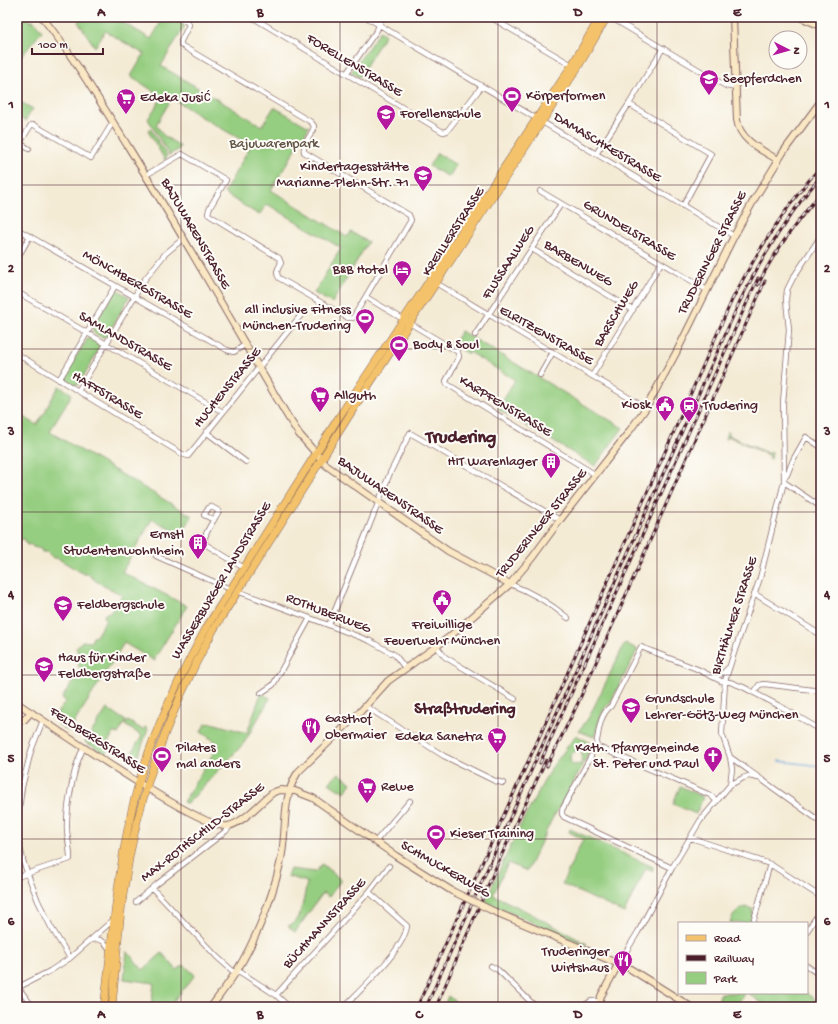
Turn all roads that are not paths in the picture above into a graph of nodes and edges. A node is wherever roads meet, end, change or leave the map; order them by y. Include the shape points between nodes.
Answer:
1 (42, 17) edge
2 (179, 17) edge
3 (252, 17) edge
4 (366, 17) edge
5 (382, 17) edge
6 (490, 17) edge
7 (600, 17) edge
8 (607, 17) edge
9 (610, 17) edge
10 (732, 17) edge
11 (800, 17) edge
12 (809, 17) edge
13 (379, 24) junction
14 (821, 26) edge
15 (663, 48) junction
16 (572, 65) junction
17 (346, 74) junction
18 (482, 86) junction
19 (736, 88) junction
20 (821, 101) edge
21 (629, 104) junction
22 (535, 118) junction
23 (113, 122) junction
24 (542, 122) junction
25 (18, 142) edge
26 (29, 149) dead end
27 (596, 154) junction
28 (778, 160) junction
29 (146, 175) junction
30 (540, 191) dead end
31 (561, 204) junction
32 (683, 206) junction
33 (17, 229) edge
34 (30, 236) junction
35 (734, 236) junction
36 (821, 236) edge
37 (184, 238) junction
38 (532, 249) junction
39 (17, 258) edge
40 (661, 264) junction
41 (436, 283) junction
42 (115, 286) junction
43 (707, 290) junction
44 (17, 292) edge
45 (134, 296) junction
46 (366, 297) junction
47 (633, 310) junction
48 (301, 315) dead end
49 (489, 315) junction
50 (406, 321) junction
51 (87, 332) junction
52 (475, 335) dead end
53 (106, 343) junction
54 (246, 344) junction
55 (553, 352) junction
56 (17, 354) edge
57 (259, 367) junction
58 (540, 375) dead end
59 (592, 376) junction
60 (59, 380) junction
61 (78, 391) junction
62 (646, 408) junction
63 (222, 412) junction
64 (206, 432) junction
65 (821, 447) edge
66 (315, 453) junction
67 (186, 456) joint
68 (321, 459) junction
69 (784, 460) junction
70 (793, 460) junction
71 (246, 462) dead end
72 (596, 475) junction
73 (784, 480) junction
74 (378, 503) junction
75 (821, 507) edge
76 (214, 520) dead end
77 (560, 520) junction
78 (156, 556) dead end
79 (244, 568) junction
80 (510, 584) junction
81 (230, 589) junction
82 (237, 591) junction
83 (755, 594) junction
84 (310, 618) junction
85 (568, 618) dead end
86 (329, 625) junction
87 (821, 635) edge
88 (437, 647) junction
89 (405, 668) junction
90 (728, 668) junction
91 (714, 677) junction
92 (725, 681) junction
93 (821, 691) edge
94 (261, 693) dead end
95 (754, 693) junction
96 (516, 699) dead end
97 (17, 703) edge
98 (365, 706) junction
99 (31, 712) junction
100 (43, 720) junction
101 (17, 722) edge
102 (821, 730) edge
103 (84, 747) junction
104 (591, 756) dead end
105 (730, 758) junction
106 (758, 778) junction
107 (139, 782) junction
108 (503, 783) dead end
109 (730, 785) junction
110 (147, 787) junction
111 (289, 791) junction
112 (18, 800) edge
113 (410, 801) dead end
114 (717, 801) junction
115 (821, 822) edge
116 (230, 826) junction
117 (17, 834) edge
118 (690, 838) junction
119 (376, 842) junction
120 (770, 864) junction
121 (389, 866) dead end
122 (672, 868) junction
123 (27, 874) junction
124 (17, 877) edge
125 (152, 888) junction
126 (369, 892) junction
127 (821, 897) edge
128 (136, 902) dead end
129 (821, 910) edge
130 (113, 920) junction
131 (753, 922) edge
132 (808, 930) edge
133 (88, 942) junction
134 (110, 950) junction
135 (70, 958) junction
136 (619, 964) junction
137 (491, 966) dead end
138 (808, 967) edge
139 (236, 971) junction
140 (821, 976) edge
141 (17, 987) edge
142 (276, 995) junction
143 (598, 1004) edge
144 (33, 1007) edge
145 (104, 1007) edge
146 (112, 1007) edge
147 (211, 1007) edge
148 (289, 1007) edge
149 (344, 1007) edge
150 (536, 1007) edge
151 (582, 1007) edge
152 (691, 1007) edge

1 - 23 street, BAJUWARENSTRASSE via 77,64
2 - 46 street via 189,25 181,45 311,122 314,130 303,147 304,152 410,216 410,222
3 - 17 street, FORELLENSTRASSE
4 - 13 street, DAMASCHKESTRASSE
5 - 13 street
6 - 16 street
7 - 16 main road, KREILLERSTRASSE
8 - 24 main road, KREILLERSTRASSE via 578,68
9 - 15 street
10 - 19 street
11 - 14 street
12 - 14 street
13 - 17 street
13 - 18 street, DAMASCHKESTRASSE
15 - 19 street via 726,86
15 - 21 street
16 - 22 main road, KREILLERSTRASSE
17 - 18 street, FORELLENSTRASSE via 445,132
18 - 22 street, DAMASCHKESTRASSE
19 - 28 street via 740,131 750,142
20 - 28 street, TRUDERINGER STRASSE
21 - 27 street
21 - 32 street via 711,154
22 - 24 street, DAMASCHKESTRASSE
22 - 50 main road, KREILLERSTRASSE
23 - 25 street via 91,158 34,125 31,125
23 - 29 street, BAJUWARENSTRASSE
24 - 27 street, DAMASCHKESTRASSE
24 - 41 main road, KREILLERSTRASSE
25 - 26 street
27 - 32 street, DAMASCHKESTRASSE
28 - 35 street, TRUDERINGER STRASSE
29 - 37 street, BAJUWARENSTRASSE
29 - 46 street via 181,154 184,155 226,180 208,214 279,258 281,263 277,272 278,278 348,318 353,318
30 - 31 street, GRUNDELSTRASSE
31 - 38 street, FLUSSAALWEG
31 - 40 street, GRUNDELSTRASSE
32 - 35 street, DAMASCHKESTRASSE
33 - 34 street, MÖNCHBERGSTRASSE
34 - 39 street
34 - 42 street, MÖNCHBERGSTRASSE
35 - 43 street, TRUDERINGER STRASSE
36 - 69 street, BIRTHÄLMER STRASSE via 787,290 790,330 783,404
37 - 45 street via 159,261
37 - 54 street, BAJUWARENSTRASSE
38 - 47 street, BARBENWEG
38 - 49 street, FLUSSAALWEG
40 - 43 street, GRUNDELSTRASSE
40 - 47 street, BARSCHWEG
41 - 49 street, ELRITZENSTRASSE
41 - 50 main road, KREILLERSTRASSE
42 - 45 street, MÖNCHBERGSTRASSE
42 - 51 street
43 - 62 street, TRUDERINGER STRASSE
44 - 51 street, SAMLANDSTRASSE
45 - 53 street
45 - 54 street, MÖNCHBERGSTRASSE via 226,350 234,352
46 - 50 street
47 - 59 street, BARSCHWEG
48 - 57 street, HUCHENSTRASSE
49 - 52 street, FLUSSAALWEG
49 - 55 street, ELRITZENSTRASSE
50 - 66 main road, KREILLERSTRASSE
50 - 68 main road, KREILLERSTRASSE
50 - 72 street, KARPFENSTRASSE via 458,352 459,357 446,381 447,384
51 - 53 street, SAMLANDSTRASSE
51 - 60 street
53 - 61 street
53 - 63 street, SAMLANDSTRASSE
54 - 57 street, BAJUWARENSTRASSE
55 - 58 street
55 - 59 street, ELRITZENSTRASSE
56 - 60 street, HAFFSTRASSE
57 - 63 street, HUCHENSTRASSE
57 - 66 street, BAJUWARENSTRASSE via 299,434
59 - 62 street, ELRITZENSTRASSE
60 - 61 street, HAFFSTRASSE
61 - 67 street, HAFFSTRASSE
62 - 72 street, TRUDERINGER STRASSE
63 - 64 street, HUCHENSTRASSE
64 - 67 street, HUCHENSTRASSE
64 - 71 street
65 - 70 street, BIRTHÄLMER STRASSE via 806,437
66 - 68 street, BAJUWARENSTRASSE
66 - 79 main road, WASSERBURGER LANDSTRASSE
68 - 74 street, BAJUWARENSTRASSE
68 - 82 main road, WASSERBURGER LANDSTRASSE
69 - 70 street
69 - 73 street, BIRTHÄLMER STRASSE
70 - 73 street, BIRTHÄLMER STRASSE
72 - 77 street, TRUDERINGER STRASSE
73 - 75 street
73 - 83 street, BIRTHÄLMER STRASSE
74 - 77 street via 410,433
74 - 80 street, BAJUWARENSTRASSE via 448,551
74 - 86 street
76 - 79 street via 203,541
77 - 80 street, TRUDERINGER STRASSE
78 - 81 street
79 - 81 main road, WASSERBURGER LANDSTRASSE
80 - 85 street, BAJUWARENSTRASSE via 554,607
80 - 88 street, TRUDERINGER STRASSE
81 - 107 main road, WASSERBURGER LANDSTRASSE via 178,682 157,730
82 - 84 street, ROTHUBERWEG
82 - 110 main road, WASSERBURGER LANDSTRASSE via 210,635 184,686 157,752
83 - 87 street
83 - 90 street, BIRTHÄLMER STRASSE
84 - 86 street, ROTHUBERWEG
84 - 94 street via 273,685
86 - 89 street, ROTHUBERWEG via 381,647 395,656
88 - 89 street, TRUDERINGER STRASSE
88 - 96 street via 445,657
89 - 98 street, TRUDERINGER STRASSE via 383,686
90 - 91 street
90 - 92 street, BIRTHÄLMER STRASSE
91 - 92 street
91 - 114 street via 641,647 611,706 602,716 596,746 710,795
92 - 95 street
92 - 105 street, BIRTHÄLMER STRASSE via 722,734
93 - 95 street via 764,684 759,685
95 - 102 street
97 - 99 street, FELDBERGSTRASSE
98 - 108 street via 444,756 495,782
98 - 111 street, TRUDERINGER STRASSE via 303,767
99 - 100 street, FELDBERGSTRASSE
99 - 101 street via 24,720
100 - 103 street, FELDBERGSTRASSE
100 - 112 street via 31,751
103 - 107 street, FELDBERGSTRASSE
103 - 123 street via 77,765 68,808 70,858
104 - 122 street via 562,810 564,817
105 - 106 street
105 - 109 street, BIRTHÄLMER STRASSE
106 - 109 street via 749,776
106 - 115 street
107 - 110 street, FELDBERGSTRASSE
107 - 130 main road, WASSERBURGER LANDSTRASSE via 120,866
109 - 114 street
110 - 116 street, FELDBERGSTRASSE via 201,819 217,825
110 - 146 main road, WASSERBURGER LANDSTRASSE via 124,889
111 - 116 street, MAX-ROTHSCHILD-STRASSE via 274,792
111 - 119 street, SCHMUCKERWEG via 313,798
111 - 139 street, TRUDERINGER STRASSE via 279,870 253,940
112 - 117 street
113 - 119 street
114 - 118 street
116 - 125 street, MAX-ROTHSCHILD-STRASSE
117 - 123 street
118 - 120 street
118 - 122 street
119 - 136 street, SCHMUCKERWEG, bridge via 452,891
120 - 127 street
120 - 131 street
121 - 126 street, BÜCHMANNSTRASSE
122 - 136 street
123 - 124 street
123 - 135 street via 51,927
125 - 128 street, MAX-ROTHSCHILD-STRASSE
125 - 139 street via 217,957
126 - 142 street, BÜCHMANNSTRASSE
126 - 149 street via 407,926 385,964
129 - 132 street
130 - 133 street
130 - 134 main road, WASSERBURGER LANDSTRASSE
133 - 134 street via 100,939
133 - 135 street
134 - 145 main road, WASSERBURGER LANDSTRASSE
135 - 141 street
136 - 143 street
136 - 152 street, SCHMUCKERWEG via 629,967
137 - 150 street
138 - 140 street
139 - 142 street
139 - 147 street, TRUDERINGER STRASSE
141 - 144 street
142 - 148 street
143 - 151 street via 591,1001

